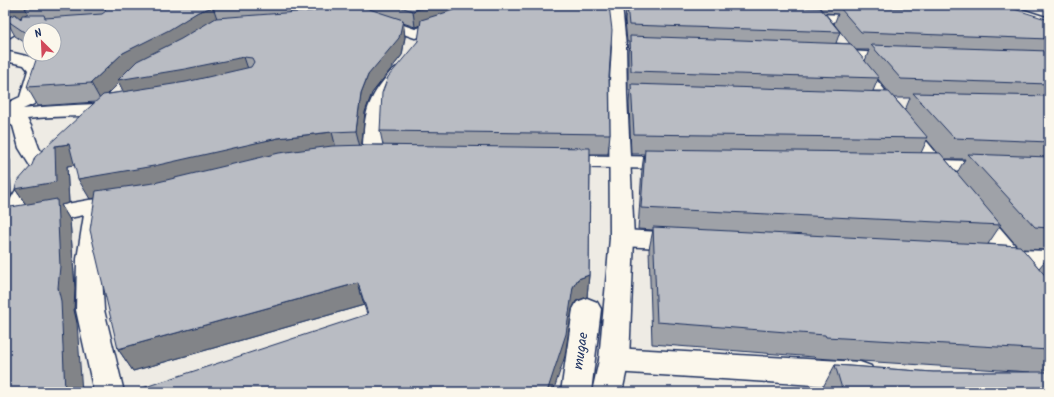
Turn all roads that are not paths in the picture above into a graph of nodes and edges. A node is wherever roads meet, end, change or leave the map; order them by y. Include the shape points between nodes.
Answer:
1 (54, 5) edge
2 (615, 11) edge
3 (344, 12) edge
4 (814, 12) edge
5 (982, 12) edge
6 (997, 14) edge
7 (461, 18) edge
8 (788, 18) edge
9 (875, 19) edge
10 (1049, 22) edge
11 (22, 31) edge
12 (8, 32) edge
13 (1049, 34) edge
14 (413, 46) junction
15 (818, 55) edge
16 (5, 56) edge
17 (850, 56) junction
18 (914, 58) edge
19 (118, 95) edge
20 (135, 103) edge
21 (866, 105) edge
22 (890, 105) junction
23 (914, 106) dead end
24 (104, 109) junction
25 (7, 114) edge
26 (85, 129) edge
27 (351, 158) edge
28 (543, 161) edge
29 (621, 162) junction
30 (692, 163) edge
31 (905, 165) edge
32 (936, 166) junction
33 (1049, 170) edge
34 (141, 198) edge
35 (96, 206) junction
36 (622, 238) junction
37 (702, 242) edge
38 (980, 257) edge
39 (1012, 258) junction
40 (1049, 260) edge
41 (1049, 303) edge
42 (587, 309) dead end
43 (614, 360) junction
44 (883, 377) edge
45 (109, 392) edge
46 (576, 392) edge
47 (607, 392) edge

1 - 12 street
2 - 29 street via 627,48
3 - 14 street
4 - 8 street
4 - 9 street
4 - 17 street
5 - 6 street
6 - 10 street
6 - 13 street
7 - 14 street
11 - 12 street
14 - 27 street via 382,94 375,112 380,158
15 - 17 street
16 - 25 street via 28,61 36,70 28,100
17 - 18 street
17 - 22 street
19 - 24 street
20 - 24 street
21 - 22 street
22 - 23 street
22 - 32 street
24 - 25 street
24 - 26 street
25 - 35 street via 20,122 25,130 28,145 46,162 33,185 19,201 16,217 21,220 29,219
28 - 29 street
29 - 30 street
29 - 36 street
31 - 32 street
32 - 33 street
32 - 39 street
34 - 35 street
35 - 45 street via 89,259 90,310
36 - 37 street
36 - 43 street
38 - 39 street
39 - 40 street
39 - 41 street
42 - 46 street, mugae
43 - 44 street
43 - 47 street

